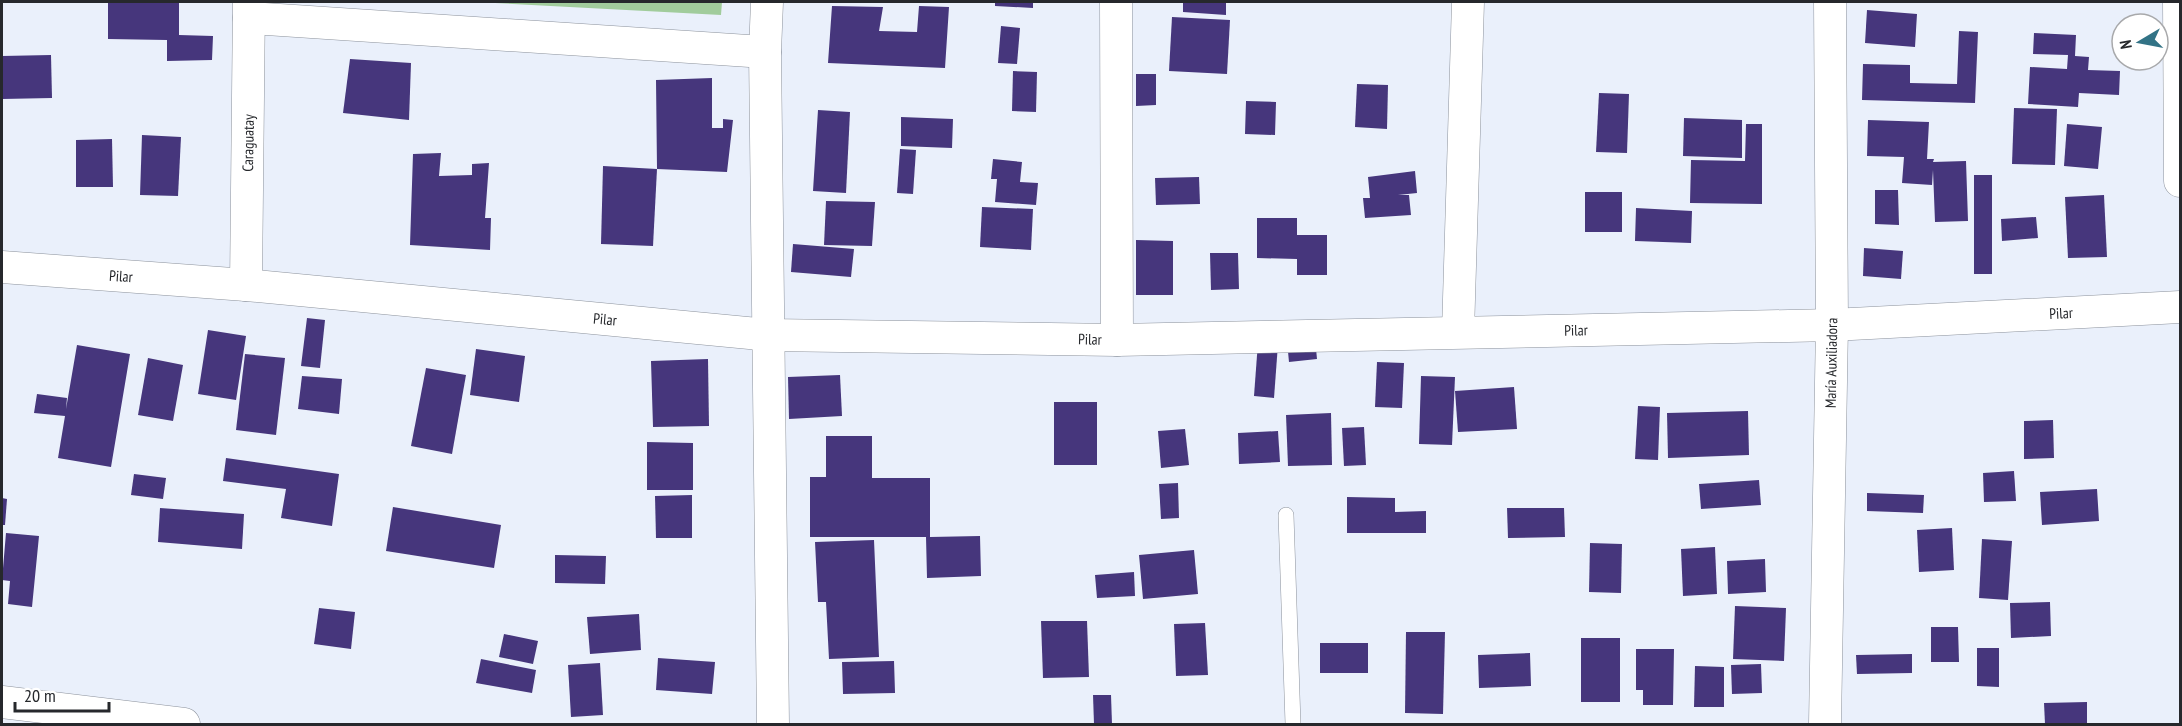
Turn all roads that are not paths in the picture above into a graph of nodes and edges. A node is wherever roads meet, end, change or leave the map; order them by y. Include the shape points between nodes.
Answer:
1 (767, 2) edge
2 (1116, 2) edge
3 (1468, 2) edge
4 (1830, 2) edge
5 (2179, 2) edge
6 (249, 10) edge
7 (765, 52) junction
8 (2181, 181) edge
9 (2, 267) edge
10 (246, 285) junction
11 (2181, 307) edge
12 (1832, 325) junction
13 (1458, 332) junction
14 (769, 334) junction
15 (1117, 340) junction
16 (1286, 515) dead end
17 (2, 702) edge
18 (184, 724) edge
19 (773, 724) edge
20 (1293, 724) edge
21 (1825, 724) edge

1 - 7 street
2 - 15 street
3 - 13 street
4 - 12 street, María Auxiliadora
5 - 8 street
6 - 7 street
6 - 10 street, Caraguatay
7 - 14 street
9 - 10 street, Pilar
10 - 14 street, Pilar
11 - 12 street, Pilar
12 - 13 street, Pilar
12 - 21 street, María Auxiliadora
13 - 15 street, Pilar
14 - 15 street, Pilar
14 - 19 street
16 - 20 lane
17 - 18 street

